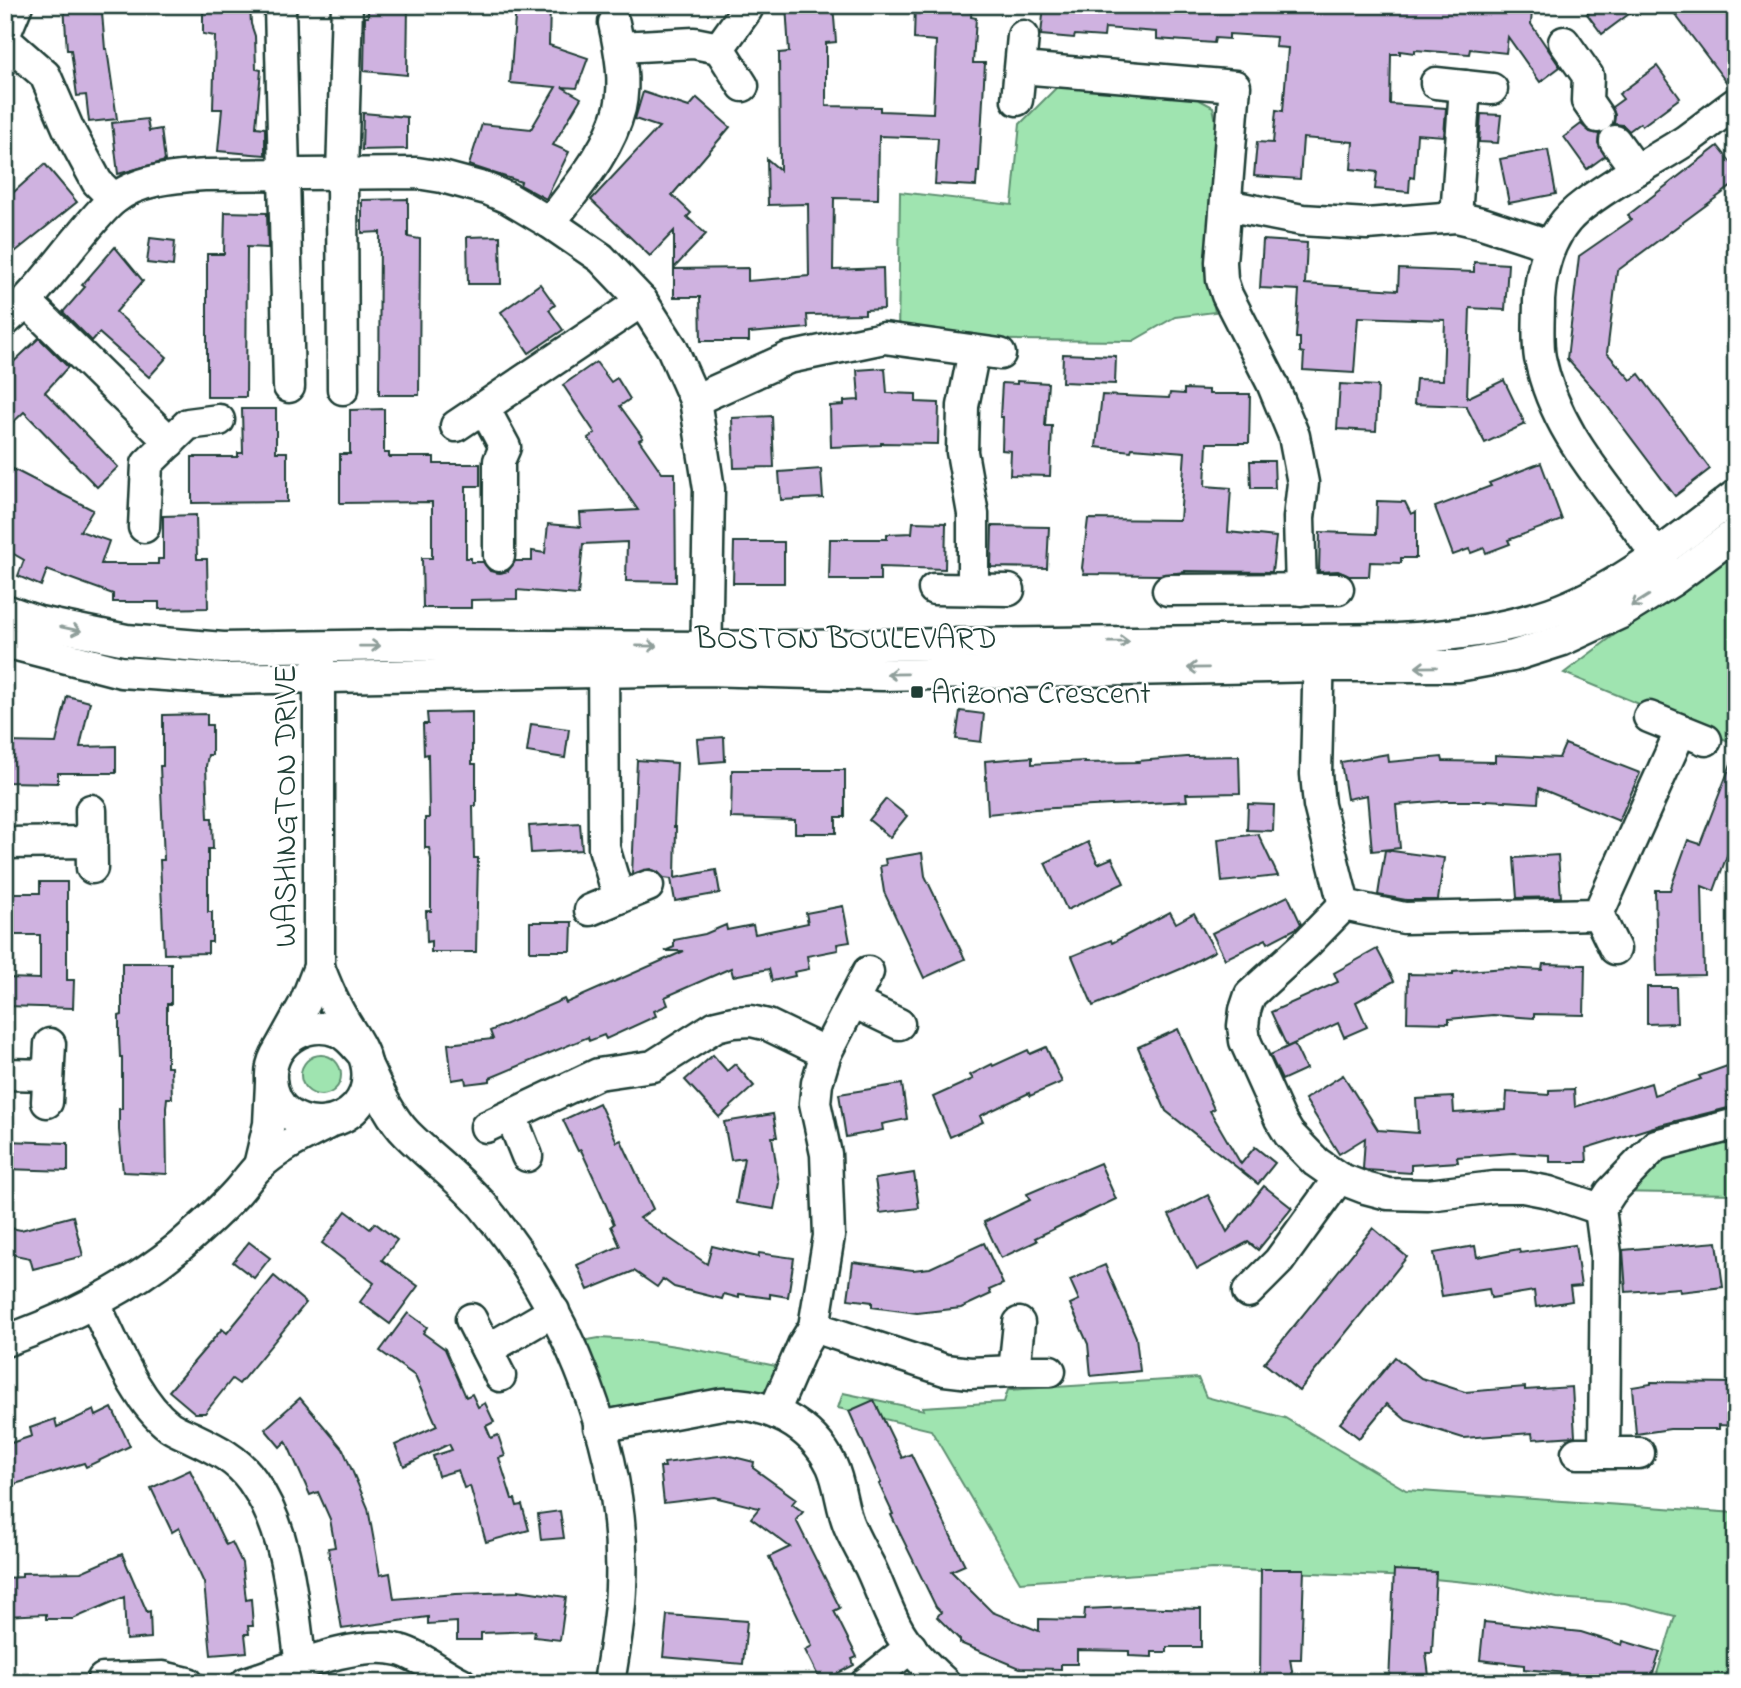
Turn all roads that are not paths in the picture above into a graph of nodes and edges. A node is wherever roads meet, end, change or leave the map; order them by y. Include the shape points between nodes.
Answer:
1 (17, 5) edge
2 (280, 5) edge
3 (347, 5) edge
4 (747, 9) dead end
5 (5, 34) edge
6 (1023, 36) dead end
7 (5, 40) edge
8 (1564, 42) dead end
9 (719, 48) junction
10 (1021, 68) junction
11 (1436, 83) dead end
12 (743, 86) dead end
13 (1017, 100) dead end
14 (1736, 103) edge
15 (1636, 170) junction
16 (342, 175) junction
17 (284, 176) junction
18 (114, 199) junction
19 (1226, 205) junction
20 (1456, 217) junction
21 (550, 223) junction
22 (1549, 245) junction
23 (27, 302) junction
24 (642, 302) junction
25 (5, 321) edge
26 (289, 387) dead end
27 (343, 389) dead end
28 (695, 400) junction
29 (484, 408) junction
30 (219, 420) dead end
31 (456, 426) dead end
32 (179, 433) junction
33 (1736, 495) edge
34 (144, 527) dead end
35 (1736, 533) edge
36 (499, 556) dead end
37 (1657, 556) junction
38 (1672, 581) junction
39 (934, 589) dead end
40 (1338, 589) dead end
41 (973, 590) junction
42 (1009, 590) dead end
43 (1168, 590) dead end
44 (1301, 590) junction
45 (5, 610) edge
46 (5, 642) edge
47 (319, 646) junction
48 (1319, 653) junction
49 (603, 659) junction
50 (706, 659) junction
51 (318, 677) junction
52 (1649, 717) dead end
53 (91, 810) dead end
54 (5, 844) edge
55 (648, 886) dead end
56 (619, 898) junction
57 (1345, 905) junction
58 (590, 910) dead end
59 (1598, 914) junction
60 (1615, 949) dead end
61 (319, 967) junction
62 (868, 972) dead end
63 (853, 1002) junction
64 (899, 1024) dead end
65 (50, 1044) dead end
66 (280, 1048) junction
67 (826, 1053) junction
68 (364, 1059) junction
69 (5, 1074) edge
70 (271, 1079) junction
71 (334, 1121) junction
72 (1736, 1124) edge
73 (406, 1133) junction
74 (527, 1156) dead end
75 (259, 1166) junction
76 (1339, 1178) junction
77 (1600, 1209) junction
78 (1248, 1292) dead end
79 (94, 1303) junction
80 (554, 1311) junction
81 (471, 1319) dead end
82 (1019, 1323) dead end
83 (814, 1327) junction
84 (5, 1341) edge
85 (1014, 1371) junction
86 (1050, 1371) dead end
87 (774, 1412) junction
88 (600, 1427) junction
89 (1639, 1453) dead end
90 (911, 1647) junction
91 (301, 1665) junction
92 (103, 1672) edge
93 (188, 1683) edge
94 (246, 1683) edge
95 (461, 1683) edge
96 (610, 1683) edge
97 (866, 1683) edge
98 (945, 1683) edge

1 - 5 street
2 - 17 street
3 - 16 street
4 - 9 street
6 - 10 street
7 - 18 street via 45,75 97,182
8 - 15 street via 1588,76 1587,101
9 - 12 street
9 - 21 street via 617,35 620,108 593,165
10 - 13 street
10 - 19 street via 1235,86
11 - 20 street via 1479,88
14 - 15 street
15 - 22 street via 1575,212
16 - 17 street
16 - 21 street via 442,177 487,189
16 - 27 street
17 - 18 street via 177,177 150,182
17 - 26 street
18 - 23 street
19 - 20 street via 1302,220 1367,225
19 - 44 street via 1222,280 1294,436 1303,483
20 - 22 street
21 - 24 street via 601,258
22 - 37 street via 1540,284 1539,320 1540,356 1548,390 1573,441
23 - 25 street
23 - 32 street
24 - 28 street via 672,348
24 - 29 street
28 - 41 street via 788,358 884,338 987,353 963,406 962,452 973,514
28 - 50 street via 709,489
29 - 31 street
29 - 36 street via 505,447 499,461
30 - 32 street
32 - 34 street via 147,464
33 - 37 street, BOSTON BOULEVARD
35 - 38 street, BOSTON BOULEVARD
37 - 38 street
37 - 48 street, BOSTON BOULEVARD via 1609,586 1553,612 1506,626
38 -> 48 street, BOSTON BOULEVARD via 1619,614 1563,640 1513,656 1458,666
39 - 41 street
40 - 44 street
41 - 42 street
43 - 44 street
45 -> 47 street, BOSTON BOULEVARD via 126,640 223,648
46 - 51 street, BOSTON BOULEVARD via 121,672 223,679
47 -> 49 street, BOSTON BOULEVARD
47 - 51 street, WASHINGTON DRIVE
48 - 50 street, BOSTON BOULEVARD via 1076,657 883,675
48 - 57 street via 1319,806
49 - 50 street, BOSTON BOULEVARD
49 - 51 street, BOSTON BOULEVARD
49 - 56 street via 604,848
51 - 61 street, WASHINGTON DRIVE
52 - 59 street via 1693,735
53 - 54 street via 92,855
55 - 56 street
56 - 58 street
57 - 59 street via 1404,918
57 - 76 street via 1250,995 1243,1026 1251,1057 1284,1126 1316,1162
59 - 60 street
61 - 66 street, WASHINGTON DRIVE
61 - 68 street, WASHINGTON DRIVE
62 - 63 street
63 - 64 street
63 - 67 street
65 - 69 street via 48,1088
66 - 68 street via 306,1029 322,1028 351,1040
66 - 70 street
67 - 74 street via 768,1025 751,1021 716,1026 653,1066 598,1074 498,1121
67 - 83 street via 816,1103 825,1154 829,1236
68 - 71 street via 367,1082 363,1096 354,1109
68 - 73 street, WASHINGTON DRIVE
70 - 71 street via 284,1109 297,1119 311,1124
70 - 75 street via 269,1124
71 - 73 street, WASHINGTON DRIVE
71 - 75 street via 292,1142
72 - 77 street via 1656,1146
73 - 80 street, WASHINGTON DRIVE via 482,1205 517,1249
75 - 79 street via 178,1248
76 - 77 street via 1409,1196 1523,1187
76 - 78 street via 1279,1261
77 - 89 street via 1606,1254 1590,1453
79 - 84 street
79 - 91 street via 143,1399 156,1415 237,1462 266,1503 285,1551
80 - 81 street via 493,1363
80 - 88 street, WASHINGTON DRIVE
82 - 85 street
83 - 85 street via 945,1370
83 - 87 street
85 - 86 street
87 - 88 street via 757,1405 722,1404
87 - 90 street via 807,1433 832,1466 848,1525 897,1628
88 - 96 street, WASHINGTON DRIVE via 619,1532 621,1587
90 - 97 street
90 - 98 street
91 - 94 street
91 - 95 street via 383,1647 414,1656
92 - 93 street

